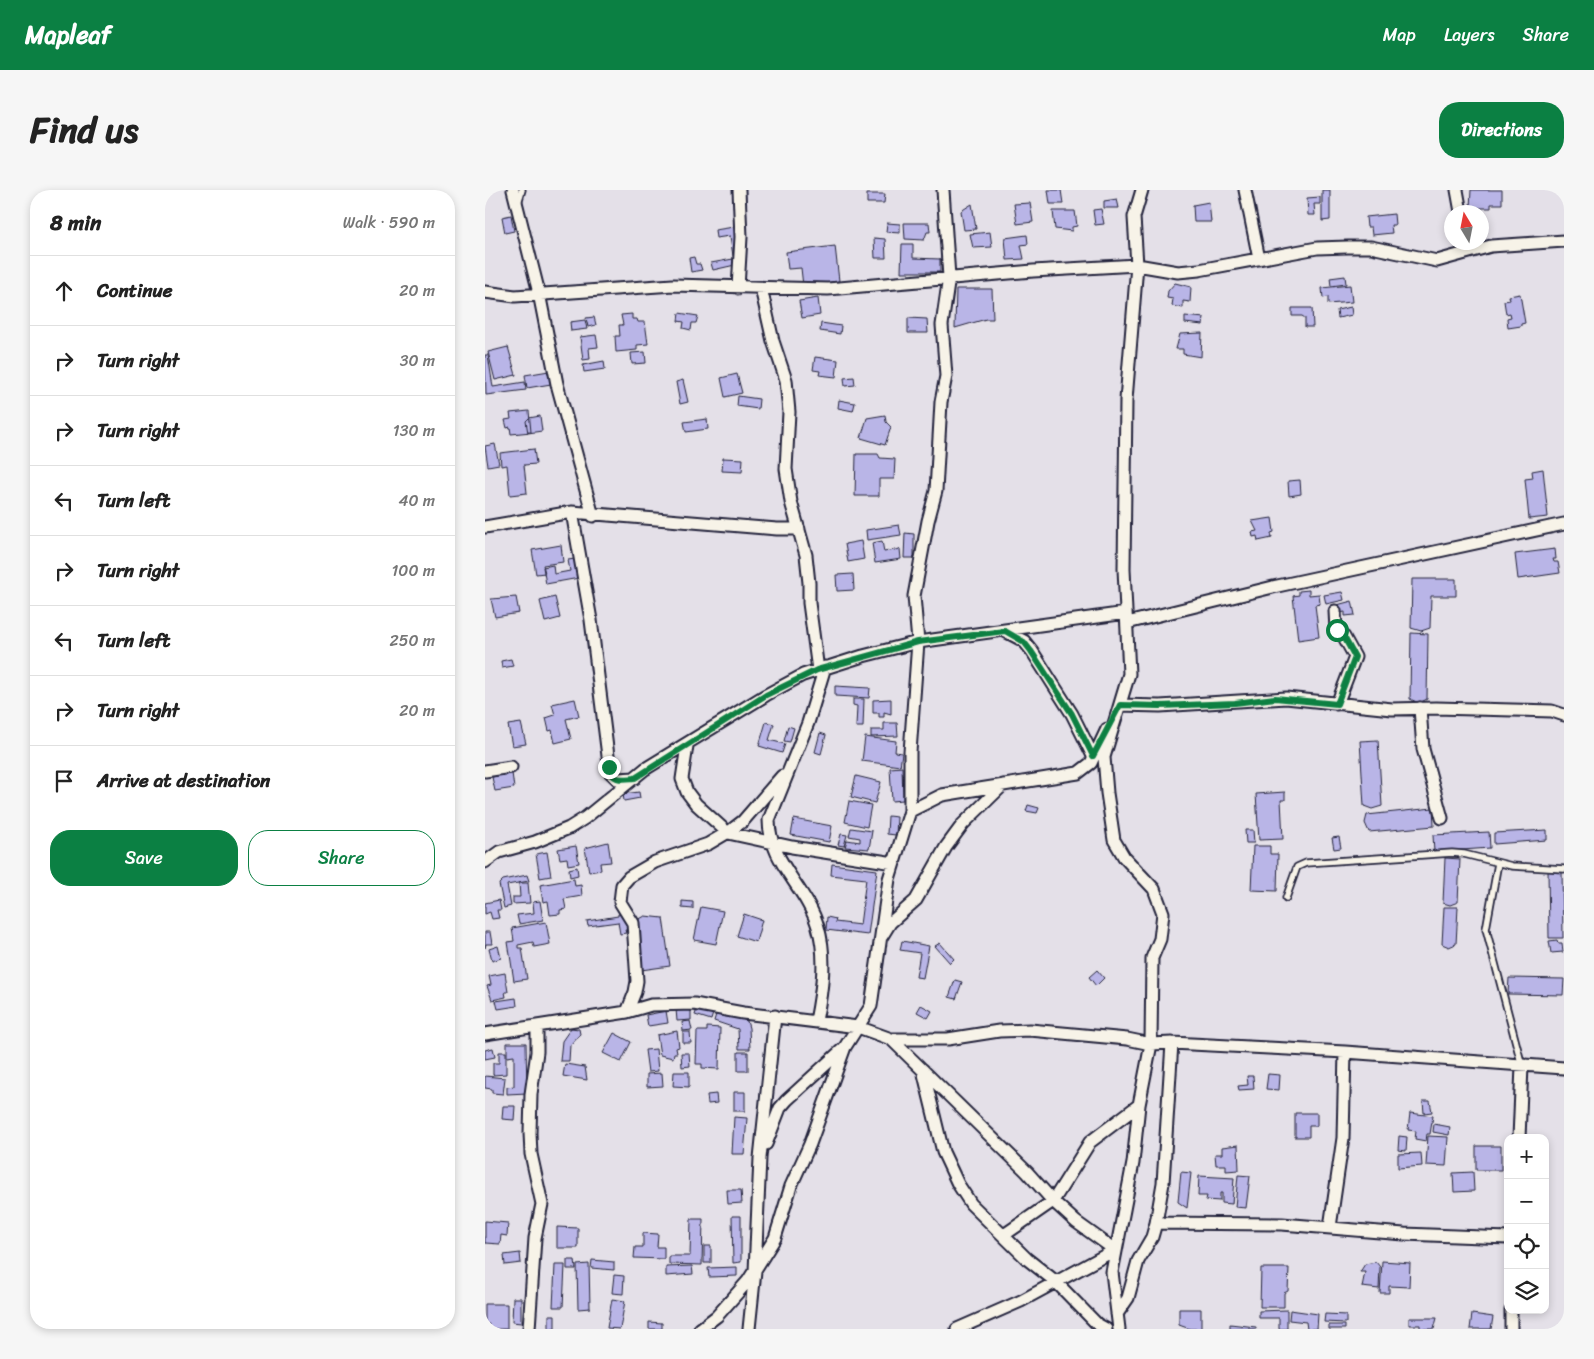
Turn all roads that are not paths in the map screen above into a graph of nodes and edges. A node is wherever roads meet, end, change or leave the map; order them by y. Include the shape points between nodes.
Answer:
1 (513, 190) edge
2 (522, 190) edge
3 (739, 190) edge
4 (943, 190) edge
5 (1141, 190) edge
6 (1245, 190) edge
7 (1457, 190) edge
8 (518, 205) junction
9 (1460, 205) edge
10 (1564, 241) edge
11 (1489, 246) edge
12 (1461, 250) edge
13 (1259, 259) junction
14 (1137, 265) junction
15 (949, 277) junction
16 (738, 288) junction
17 (761, 288) junction
18 (485, 292) edge
19 (539, 293) junction
20 (572, 512) junction
21 (593, 516) junction
22 (1564, 524) edge
23 (485, 527) edge
24 (799, 529) junction
25 (1335, 611) dead end
26 (1126, 618) junction
27 (1005, 631) junction
28 (918, 642) junction
29 (821, 669) junction
30 (1337, 704) junction
31 (1120, 706) junction
32 (1420, 708) junction
33 (1564, 716) edge
34 (687, 746) junction
35 (1093, 756) junction
36 (793, 763) junction
37 (511, 766) dead end
38 (485, 770) edge
39 (635, 778) junction
40 (1004, 784) junction
41 (910, 811) junction
42 (1442, 818) dead end
43 (728, 833) junction
44 (772, 842) junction
45 (485, 862) edge
46 (894, 863) junction
47 (1498, 863) junction
48 (1564, 869) edge
49 (1285, 898) dead end
50 (879, 942) junction
51 (627, 1012) junction
52 (775, 1016) junction
53 (816, 1021) junction
54 (537, 1027) junction
55 (858, 1027) junction
56 (485, 1034) edge
57 (891, 1039) junction
58 (1172, 1043) junction
59 (1151, 1044) junction
60 (845, 1047) junction
61 (1345, 1052) junction
62 (1522, 1066) junction
63 (1564, 1068) edge
64 (923, 1070) junction
65 (1139, 1105) junction
66 (1519, 1134) edge
67 (760, 1158) junction
68 (1053, 1201) junction
69 (1156, 1223) junction
70 (1331, 1227) junction
71 (1004, 1235) junction
72 (1504, 1238) edge
73 (1115, 1250) junction
74 (755, 1271) junction
75 (1055, 1281) junction
76 (1117, 1314) junction
77 (1511, 1314) edge
78 (1102, 1326) edge
79 (529, 1329) edge
80 (700, 1329) edge
81 (749, 1329) edge
82 (957, 1329) edge
83 (1085, 1329) edge
84 (1119, 1329) edge
85 (1511, 1329) edge

1 - 8 street
2 - 8 lane
3 - 16 street
4 - 15 street
5 - 14 street via 1134,217
6 - 13 street
7 - 9 street
8 - 19 street
10 - 11 street
12 - 13 street via 1437,262 1355,247 1317,248
13 - 14 street via 1185,271
14 - 15 street
14 - 26 street via 1126,381
15 - 17 street via 828,288
15 - 28 street via 942,325 946,376 941,402 936,491 914,596
16 - 17 street
16 - 19 street via 673,285
17 - 24 street via 786,380 789,412 786,469
18 - 19 street via 505,296
19 - 21 street via 557,384
20 - 21 street
20 - 23 street
20 - 39 street via 591,620 610,772 617,779
21 - 24 street
22 - 26 street
24 - 29 street
25 - 30 street via 1337,630 1355,657
26 - 27 street
26 - 31 street via 1129,674
27 - 28 street
27 - 35 street via 1024,642 1031,651 1072,714
28 - 29 street
28 - 41 street via 910,752
29 - 34 street via 766,695
29 - 36 street
30 - 31 street via 1275,698 1227,703
30 - 32 street
31 - 35 street
31 - 59 street via 1104,757 1114,840 1124,857 1154,889 1163,913 1160,939 1152,958
32 - 33 street via 1552,711
32 - 42 street via 1423,749
34 - 39 street
34 - 43 street via 683,779 687,792
35 - 40 street via 1086,768 1069,776
36 - 43 street via 743,821
36 - 44 street via 772,810 769,830
37 - 38 street
39 - 45 street via 569,828 499,852
40 - 41 street via 942,795
40 - 50 street via 963,824 945,847 916,900 890,923
41 - 46 street
43 - 44 street
43 - 51 street via 645,868 622,885 620,902 633,924 637,976
44 - 46 street
44 - 53 street via 817,925 823,976
46 - 50 street
47 - 48 lane
47 - 49 lane via 1451,853 1306,863 1297,867
47 - 62 lane via 1486,929
50 - 55 street via 871,1006
51 - 52 street via 651,1005 694,1004
51 - 54 street
52 - 53 street
52 - 67 street
53 - 55 street
54 - 56 street
54 - 79 street via 530,1133 531,1154 542,1204 535,1238
55 - 57 street
55 - 60 street
57 - 59 street via 948,1039 1030,1030
57 - 64 street
58 - 59 street
58 - 61 street
58 - 69 street via 1163,1183
59 - 65 street
60 - 67 street via 781,1108
60 - 74 street via 810,1144 791,1186 775,1238
61 - 62 street
61 - 70 street via 1343,1138
62 - 63 street
62 - 66 street
64 - 68 street
64 - 71 street via 943,1152 958,1184 971,1204
65 - 68 street via 1090,1142
65 - 73 street via 1133,1163
67 - 74 street
68 - 71 street
68 - 73 street
69 - 70 street
69 - 76 street via 1134,1270 1128,1298
70 - 72 street
71 - 75 street
73 - 75 street via 1084,1269
73 - 76 street via 1112,1272
74 - 80 street via 737,1295
74 - 81 street
75 - 78 street
75 - 82 street via 1021,1301
76 - 84 street
77 - 85 street
78 - 83 street

